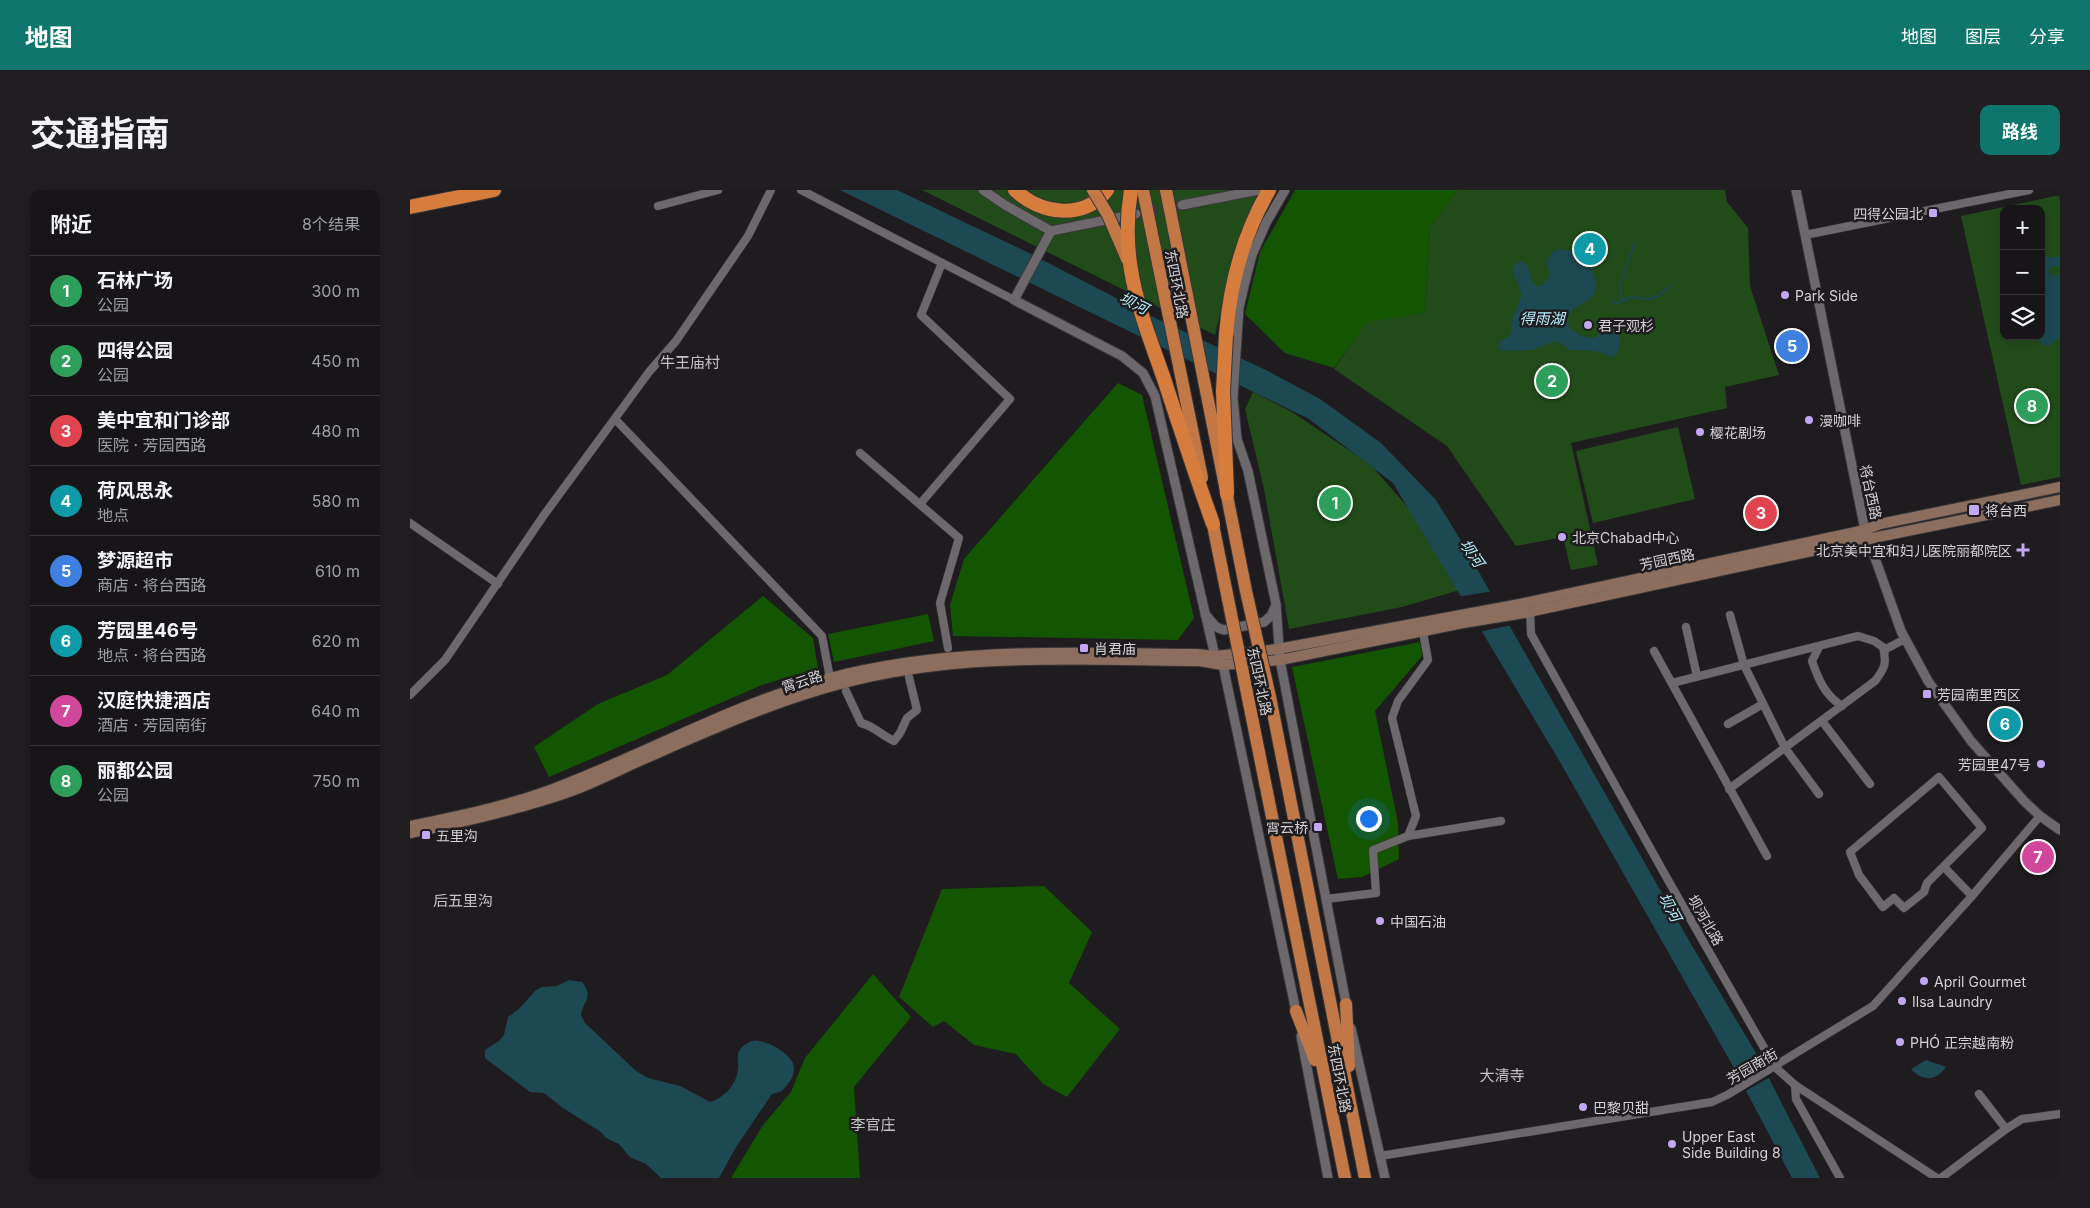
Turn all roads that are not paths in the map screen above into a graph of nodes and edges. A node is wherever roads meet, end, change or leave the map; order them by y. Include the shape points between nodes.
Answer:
1 (494, 190) edge
2 (718, 190) edge
3 (771, 190) edge
4 (800, 190) edge
5 (983, 190) edge
6 (1093, 190) edge
7 (1107, 190) edge
8 (1130, 190) edge
9 (1143, 190) edge
10 (1166, 190) edge
11 (1285, 190) edge
12 (1796, 190) edge
13 (2029, 190) edge
14 (1265, 192) edge
15 (1019, 194) edge
16 (1182, 205) tunnel mouth
17 (658, 206) dead end
18 (410, 207) edge
19 (1136, 214) tunnel mouth
20 (1051, 231) junction
21 (1805, 235) junction
22 (942, 263) junction
23 (1130, 270) junction
24 (1014, 300) junction
25 (1232, 337) junction
26 (615, 419) junction
27 (860, 453) dead end
28 (2060, 487) edge
29 (1227, 494) junction
30 (2060, 500) edge
31 (920, 504) junction
32 (410, 522) edge
33 (1213, 524) junction
34 (1867, 534) junction
35 (498, 584) junction
36 (1276, 604) junction
37 (1525, 609) junction
38 (1204, 612) junction
39 (1730, 615) dead end
40 (1461, 620) junction
41 (1686, 627) dead end
42 (1424, 632) junction
43 (1906, 639) junction
44 (1819, 647) junction
45 (948, 648) dead end
46 (1278, 649) junction
47 (1884, 650) junction
48 (1654, 651) dead end
49 (1215, 656) junction
50 (1280, 660) junction
51 (1223, 665) junction
52 (1744, 665) junction
53 (1697, 676) junction
54 (830, 678) junction
55 (910, 678) dead end
56 (1672, 683) junction
57 (846, 691) dead end
58 (410, 695) edge
59 (1763, 704) junction
60 (1842, 706) junction
61 (1822, 721) junction
62 (1728, 724) dead end
63 (1785, 748) junction
64 (1870, 784) dead end
65 (1729, 789) junction
66 (1819, 794) dead end
67 (2040, 816) junction
68 (1500, 821) dead end
69 (2060, 821) edge
70 (2050, 823) junction
71 (410, 826) edge
72 (2060, 830) edge
73 (410, 834) edge
74 (1408, 836) junction
75 (1767, 856) dead end
76 (1944, 867) junction
77 (1972, 896) junction
78 (1326, 899) junction
79 (1346, 1004) junction
80 (1296, 1011) junction
81 (1773, 1069) junction
82 (1795, 1084) junction
83 (1978, 1094) dead end
84 (1328, 1096) junction
85 (1351, 1108) junction
86 (2060, 1114) edge
87 (2006, 1129) junction
88 (1380, 1156) junction
89 (1328, 1178) edge
90 (1345, 1178) edge
91 (1365, 1178) edge
92 (1385, 1178) edge
93 (1840, 1178) edge
94 (1937, 1178) edge
95 (1941, 1178) edge

1 - 18 highway
2 - 17 street
3 - 26 street via 748,236 676,341
4 - 22 street
5 - 20 street
6 - 23 highway, bridge via 1108,215
7 - 15 highway via 1081,208 1066,211 1035,205
8 - 23 highway, bridge
9 - 33 highway, 东四环北路, bridge
10 - 29 highway, 东四环北路, bridge
11 - 25 street, 东四环北路 via 1252,255
12 - 21 street, 将台西路
13 - 21 street
14 - 16 street
14 - 25 highway via 1238,260 1228,306
19 - 20 street
20 - 24 street
21 - 34 street, 将台西路
22 - 24 street
22 - 31 street via 921,314 1010,399
23 - 33 highway, bridge via 1145,329
24 - 38 street via 1122,356 1142,373 1154,396
25 - 29 highway, bridge via 1222,392
25 - 36 street, 东四环北路 via 1237,439 1248,471
26 - 35 street
26 - 54 street via 822,636
27 - 31 street
28 - 34 main road, 芳园西路 via 1880,524
29 - 85 highway, 东四环北路, bridge
30 - 34 main road, 芳园西路
31 - 45 street via 959,538 940,603
32 - 35 street
33 - 84 highway, 东四环北路, bridge
34 - 37 main road, 芳园西路
34 - 43 street, 将台西路
35 - 58 street via 445,660
36 - 38 street via 1264,622 1224,630 1216,627
36 - 46 street, 东四环北路
37 - 40 main road, 芳园西路
37 - 81 street, 坝河北路 via 1530,634
38 - 49 street
39 - 52 street
40 - 42 main road, 芳园西路
40 - 46 main road, 芳园西路
41 - 53 street
42 - 50 main road, 芳园西路
42 - 74 street via 1428,660 1398,701 1392,718 1416,816
43 - 47 street
43 - 67 street, 将台西路 via 1928,681 1971,741 2009,786
44 - 47 street via 1858,636 1874,641
44 - 52 street
44 - 60 street via 1812,661 1820,684 1832,700
46 - 49 main road, 霄云路
46 - 50 street, 东四环北路
47 - 60 street via 1883,670 1875,681
48 - 56 street
49 - 51 street
49 - 54 main road, 霄云路 via 976,654 902,663
50 - 51 main road, 霄云路
50 - 78 street, 东四环北路
51 - 73 main road, 霄云路 via 1199,661 982,661 930,666 841,683 761,709 569,792 519,809
51 - 80 street
52 - 53 street
52 - 59 street
53 - 56 street
54 - 71 main road, 霄云路 via 746,707 567,784 491,808
55 - 57 street via 917,710 907,718 894,740 861,722
56 - 65 street
59 - 62 street
59 - 63 street
60 - 61 street
61 - 63 street
61 - 64 street
63 - 65 street
63 - 66 street
65 - 75 street
67 - 70 street, 将台西路
67 - 77 street, 芳园南街
68 - 74 street
69 - 70 street
70 - 72 street, 将台西路
74 - 78 street via 1373,850 1376,893
76 - 76 street via 1982,828 1939,777 1850,852 1859,875 1883,907 1894,898 1904,908 1924,892 1927,883
76 - 77 street
77 - 81 street, 芳园南街 via 1873,1006
78 - 79 street, 东四环北路
79 - 85 highway
79 - 88 street, 东四环北路
80 - 84 highway
80 - 89 street
81 - 82 street, 坝河北路
81 - 88 street, 芳园南街 via 1712,1102
82 - 93 street via 1796,1098
82 - 94 street, 坝河北路
83 - 87 street
84 - 90 highway, 东四环北路
85 - 91 highway, 东四环北路
86 - 87 street via 2022,1120
87 - 95 street
88 - 92 street, 东四环北路

